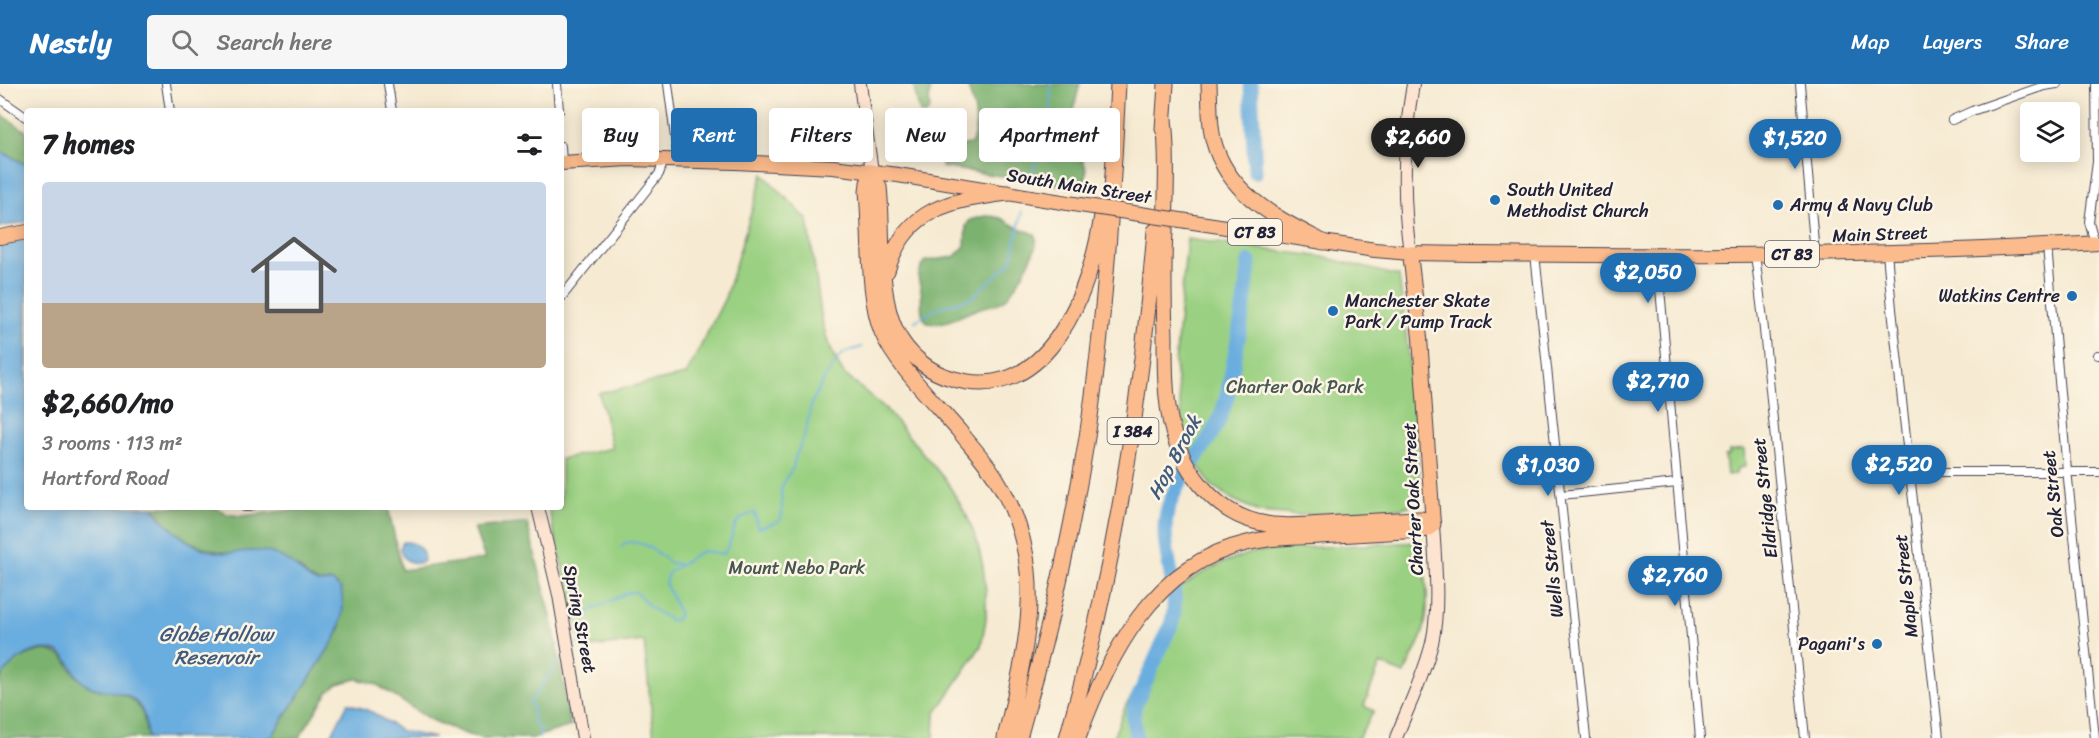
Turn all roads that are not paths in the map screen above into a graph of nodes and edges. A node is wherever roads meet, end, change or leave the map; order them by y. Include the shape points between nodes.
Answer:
1 (166, 84) edge
2 (388, 84) edge
3 (557, 84) edge
4 (668, 84) edge
5 (860, 84) edge
6 (1118, 84) edge
7 (1166, 84) edge
8 (1209, 84) edge
9 (1413, 84) edge
10 (1800, 84) edge
11 (2057, 84) edge
12 (2096, 84) edge
13 (0, 99) edge
14 (170, 108) edge
15 (392, 108) edge
16 (559, 108) edge
17 (1117, 108) edge
18 (24, 116) edge
19 (1164, 119) junction
20 (1952, 120) dead end
21 (671, 160) junction
22 (723, 162) edge
23 (1108, 162) edge
24 (1113, 162) edge
25 (564, 163) edge
26 (872, 172) junction
27 (1008, 193) junction
28 (24, 233) edge
29 (0, 237) edge
30 (1323, 242) junction
31 (2097, 243) edge
32 (2047, 246) junction
33 (1887, 252) junction
34 (1410, 253) junction
35 (1535, 254) junction
36 (1755, 254) junction
37 (1815, 254) junction
38 (1657, 255) junction
39 (885, 288) junction
40 (564, 294) edge
41 (1910, 472) junction
42 (2067, 472) junction
43 (2099, 472) edge
44 (1677, 483) junction
45 (1561, 495) junction
46 (539, 510) edge
47 (1433, 524) junction
48 (583, 738) edge
49 (1005, 738) edge
50 (1019, 738) edge
51 (1067, 738) edge
52 (1078, 738) edge
53 (1396, 738) edge
54 (1586, 738) edge
55 (1700, 738) edge
56 (1805, 738) edge
57 (1939, 738) edge
58 (2095, 738) edge

1 - 14 street
2 - 15 street
3 - 16 street
4 - 21 street
5 - 26 main road
6 - 17 highway, I 384
7 - 19 highway, I 384
8 - 30 highway via 1213,139 1232,178 1262,208
9 - 34 main road via 1403,169
10 - 37 street
11 - 20 street
12 - 31 street via 2097,162 2089,222
13 - 18 street
19 - 47 highway via 1167,392 1172,425 1200,484 1230,510 1267,524 1420,519
19 - 51 highway, I 384 via 1150,291 1131,445 1105,583
21 - 25 main road, South Main Street / CT 83
21 - 40 street
22 - 26 main road, South Main Street / CT 83
23 - 39 highway via 1099,232 1087,279 1066,326 1032,364 1005,378 983,382 956,380 936,372 916,358 899,337
24 - 50 highway, I 384 via 1102,312 1087,436 1060,576
26 - 27 main road, South Main Street / CT 83
26 - 39 highway via 879,187
26 - 49 highway via 867,192 873,297 881,330 897,359 980,455 996,479 1022,541 1030,615
27 - 30 main road, South Main Street / CT 83, bridge
27 - 39 highway via 954,201 924,216 897,246
28 - 29 main road
30 - 34 main road, South Main Street / CT 83
31 - 32 main road, Main Street / CT 83
32 - 33 main road, Main Street / CT 83
32 - 42 street, Oak Street
33 - 37 main road, Main Street / CT 83
33 - 41 street, Maple Street
34 - 35 main road, Main Street / CT 83
34 - 47 main road, Charter Oak Street
35 - 38 main road, Main Street / CT 83
35 - 45 street, Wells Street
36 - 37 main road, Main Street / CT 83
36 - 38 main road, Main Street / CT 83
36 - 56 street, Eldridge Street
38 - 44 street
41 - 42 street
41 - 57 street, Maple Street
42 - 43 street
42 - 58 street, Oak Street
44 - 45 street
44 - 55 street
45 - 54 street, Wells Street
46 - 48 main road, Spring Street via 559,595
47 - 52 highway via 1421,530 1256,541 1215,554 1188,568 1161,591 1114,655
47 - 53 main road, Charter Oak Street via 1433,637

